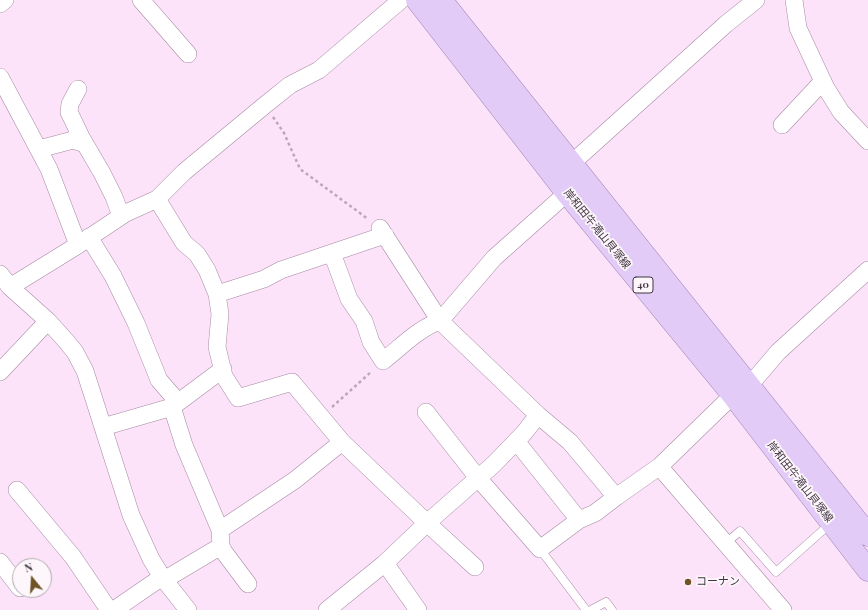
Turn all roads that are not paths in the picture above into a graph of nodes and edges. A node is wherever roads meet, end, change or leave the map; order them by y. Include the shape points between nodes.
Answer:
1 (5, 0) edge
2 (141, 0) edge
3 (400, 0) edge
4 (417, 0) edge
5 (442, 0) edge
6 (756, 0) edge
7 (794, 0) edge
8 (0, 4) edge
9 (188, 54) dead end
10 (0, 77) edge
11 (823, 81) junction
12 (78, 89) dead end
13 (782, 125) dead end
14 (868, 141) edge
15 (85, 144) junction
16 (39, 149) junction
17 (572, 164) junction
18 (567, 193) junction
19 (157, 199) junction
20 (121, 216) junction
21 (83, 241) junction
22 (332, 253) junction
23 (868, 270) edge
24 (5, 280) edge
25 (217, 294) junction
26 (48, 321) junction
27 (440, 321) junction
28 (223, 370) junction
29 (0, 372) edge
30 (741, 391) junction
31 (175, 405) junction
32 (426, 412) dead end
33 (538, 415) junction
34 (103, 427) junction
35 (516, 441) junction
36 (342, 442) junction
37 (660, 466) junction
38 (478, 478) junction
39 (17, 490) dead end
40 (616, 497) junction
41 (579, 520) junction
42 (832, 522) junction
43 (427, 523) junction
44 (868, 535) edge
45 (220, 538) junction
46 (726, 543) junction
47 (540, 549) junction
48 (0, 562) edge
49 (385, 563) junction
50 (475, 567) dead end
51 (868, 570) edge
52 (12, 577) edge
53 (163, 579) junction
54 (248, 584) dead end
55 (109, 610) edge
56 (114, 610) edge
57 (188, 610) edge
58 (327, 610) edge
59 (418, 610) edge
60 (586, 610) edge
61 (591, 610) edge
62 (612, 610) edge
63 (783, 610) edge

1 - 8 street
2 - 9 street
3 - 19 street via 319,70 290,85 184,172
4 - 18 main road, 岸和田牛滝山貝塚線 / 40
5 - 17 main road, 岸和田牛滝山貝塚線 / 40
6 - 17 street via 726,24
7 - 11 street via 798,28
10 - 16 street
11 - 13 street
11 - 14 street via 841,112
12 - 15 street via 69,112
15 - 16 street via 73,140
15 - 20 street via 102,173
16 - 21 street
17 - 18 street
17 - 30 main road, 岸和田牛滝山貝塚線 / 40
18 - 27 street via 494,258
18 - 30 main road, 岸和田牛滝山貝塚線 / 40
19 - 20 street
19 - 25 street via 184,243 197,254
20 - 21 street
21 - 24 street
21 - 31 street via 113,276 136,323 159,380
22 - 25 street
22 - 27 street via 382,231
22 - 27 street via 349,299 364,321 371,342 383,361 430,324
23 - 30 street via 778,352
24 - 26 street
25 - 28 street via 220,314 217,347
26 - 29 street
26 - 34 street via 75,352 85,371
27 - 33 street
28 - 31 street
28 - 36 street via 238,398 292,382
30 - 37 street
30 - 42 main road, 岸和田牛滝山貝塚線 / 40
30 - 44 main road, 岸和田牛滝山貝塚線 / 40
31 - 34 street
31 - 45 street via 184,445
32 - 38 street
33 - 35 street
33 - 40 street via 570,442
34 - 53 street via 131,515
35 - 38 street
35 - 41 street
36 - 43 street
36 - 45 street
37 - 40 street
37 - 46 street
38 - 43 street
38 - 47 street
39 - 55 street via 73,557
40 - 41 street via 595,513
41 - 47 street
42 - 46 lane via 776,572 740,531
42 - 51 main road, 岸和田牛滝山貝塚線 / 40
43 - 49 street
43 - 50 street
45 - 53 street
45 - 54 street via 224,552
46 - 63 street
47 - 60 lane
48 - 52 street
49 - 58 street
49 - 59 street
53 - 56 street
53 - 57 street
61 - 62 lane via 606,602

